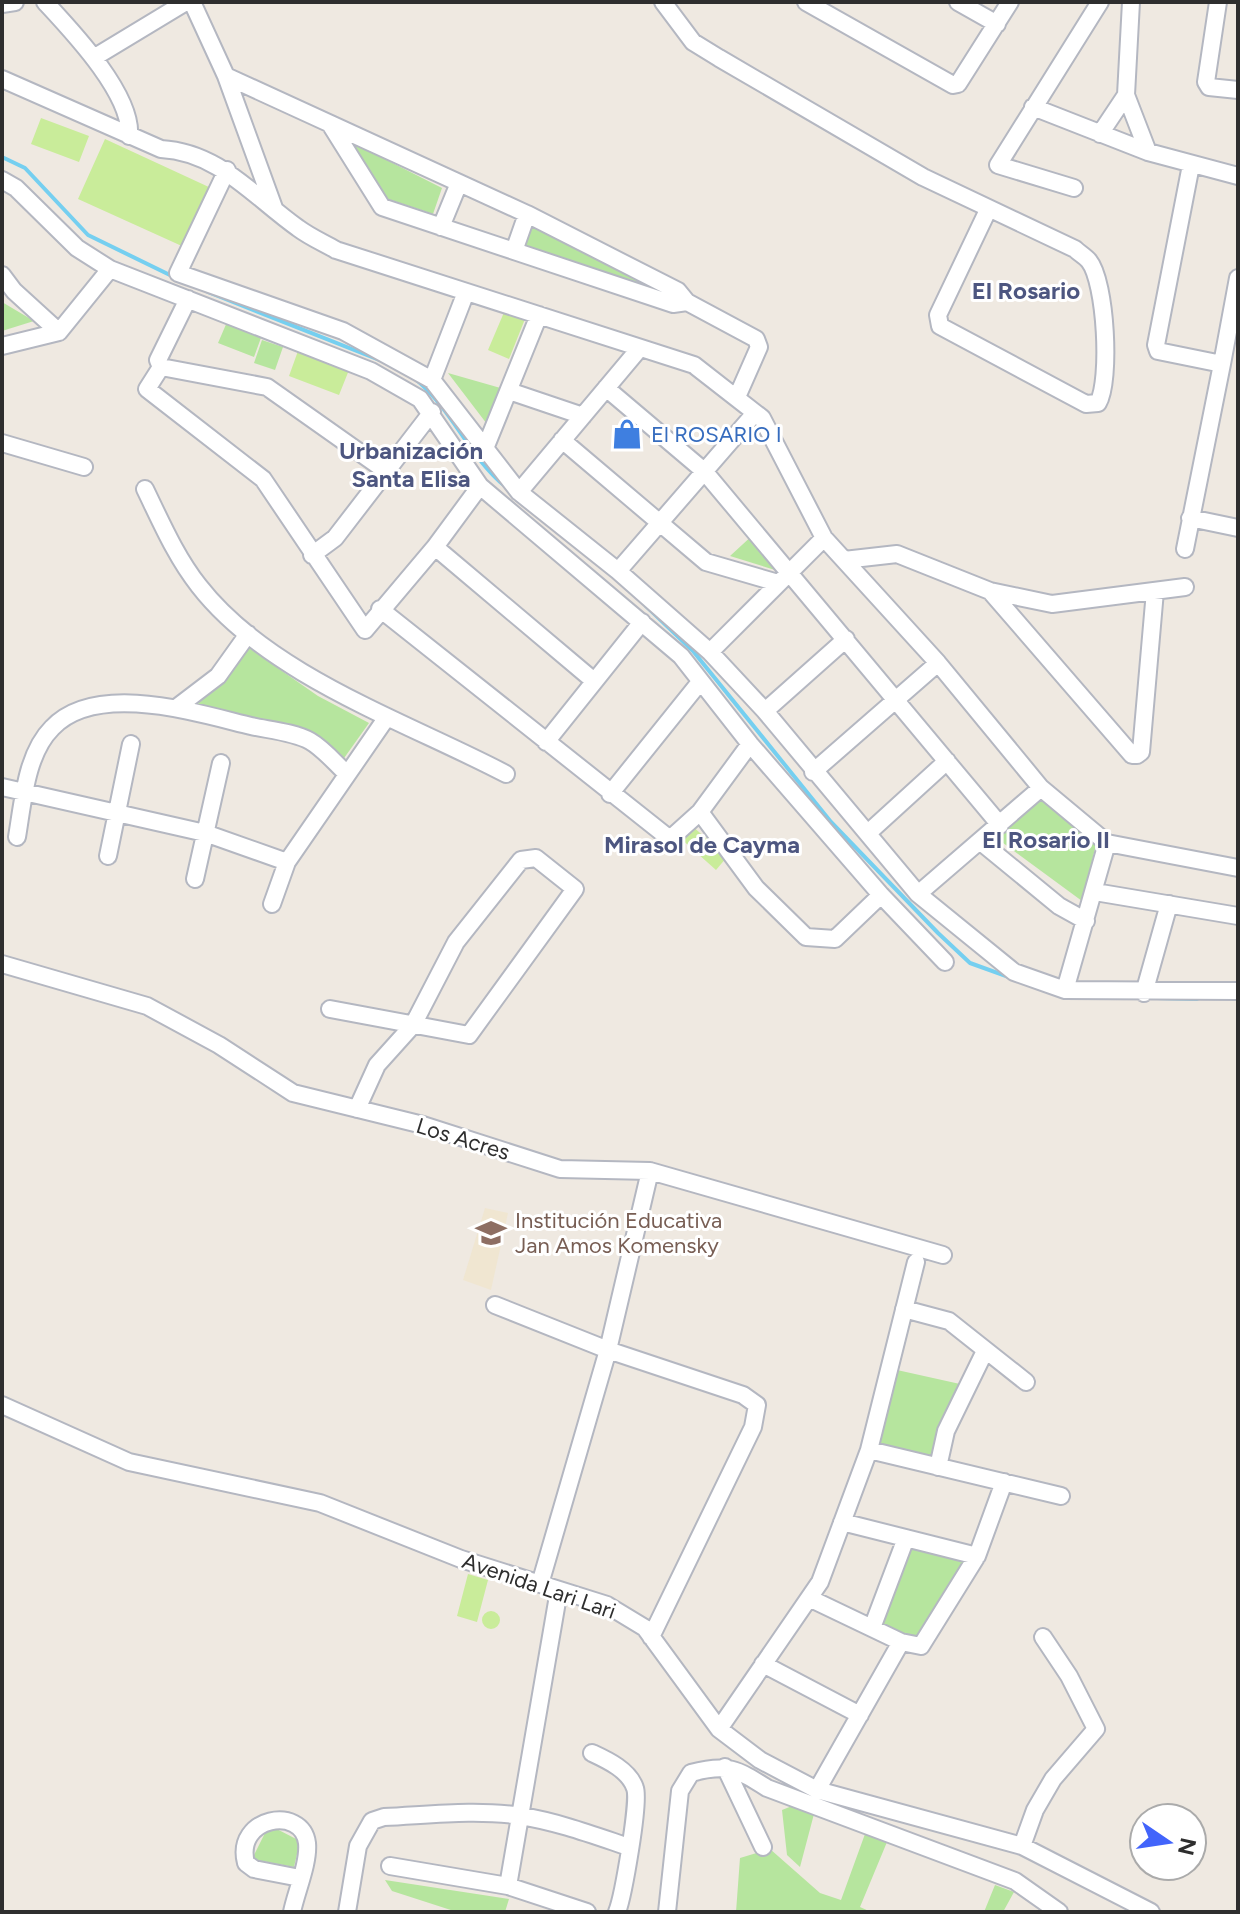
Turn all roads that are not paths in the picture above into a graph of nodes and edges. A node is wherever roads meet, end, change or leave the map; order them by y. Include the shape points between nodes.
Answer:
1 (15, 2) edge
2 (45, 2) edge
3 (186, 2) edge
4 (192, 2) edge
5 (663, 2) edge
6 (958, 2) edge
7 (1010, 2) edge
8 (1100, 2) edge
9 (1131, 2) edge
10 (1218, 2) edge
11 (2, 4) edge
12 (813, 4) edge
13 (997, 24) junction
14 (95, 57) junction
15 (226, 76) junction
16 (2, 79) edge
17 (1238, 90) edge
18 (1126, 95) junction
19 (1033, 107) junction
20 (329, 123) junction
21 (1100, 134) junction
22 (129, 136) junction
23 (1148, 152) junction
24 (1191, 165) junction
25 (227, 170) junction
26 (1238, 176) edge
27 (2, 180) edge
28 (459, 183) junction
29 (1074, 188) dead end
30 (275, 209) junction
31 (988, 210) junction
32 (527, 214) junction
33 (441, 227) junction
34 (514, 251) junction
35 (110, 269) junction
36 (2, 275) edge
37 (1238, 278) edge
38 (466, 292) junction
39 (188, 299) junction
40 (687, 302) junction
41 (539, 315) junction
42 (59, 332) junction
43 (2, 346) edge
44 (639, 349) junction
45 (1222, 364) junction
46 (161, 367) junction
47 (432, 380) junction
48 (606, 388) junction
49 (509, 391) junction
50 (737, 397) junction
51 (432, 412) junction
52 (755, 413) junction
53 (583, 416) junction
54 (562, 440) junction
55 (2, 443) edge
56 (484, 451) junction
57 (84, 467) dead end
58 (386, 471) junction
59 (704, 471) junction
60 (480, 486) junction
61 (145, 489) dead end
62 (519, 492) junction
63 (1190, 518) junction
64 (661, 520) junction
65 (1238, 528) edge
66 (824, 538) junction
67 (435, 547) junction
68 (1185, 549) dead end
69 (312, 555) junction
70 (844, 560) junction
71 (618, 571) junction
72 (784, 579) junction
73 (1185, 587) dead end
74 (990, 591) junction
75 (1155, 591) junction
76 (380, 609) junction
77 (642, 622) junction
78 (248, 634) junction
79 (846, 639) junction
80 (710, 652) junction
81 (938, 663) junction
82 (594, 681) junction
83 (700, 682) junction
84 (896, 699) junction
85 (176, 708) junction
86 (765, 711) junction
87 (387, 717) junction
88 (546, 742) junction
89 (131, 744) dead end
90 (750, 744) junction
91 (947, 761) junction
92 (221, 763) dead end
93 (813, 772) junction
94 (347, 774) junction
95 (506, 774) dead end
96 (2, 787) edge
97 (1041, 788) junction
98 (25, 792) junction
99 (610, 794) junction
100 (700, 812) junction
101 (117, 813) junction
102 (1000, 825) junction
103 (205, 833) junction
104 (868, 833) junction
105 (17, 837) dead end
106 (981, 842) junction
107 (1107, 843) junction
108 (108, 856) dead end
109 (287, 862) junction
110 (1238, 868) edge
111 (195, 879) dead end
112 (1095, 892) junction
113 (918, 894) junction
114 (881, 895) junction
115 (272, 904) dead end
116 (1169, 904) junction
117 (1238, 916) edge
118 (1086, 921) junction
119 (945, 962) dead end
120 (2, 964) edge
121 (1065, 990) junction
122 (1238, 991) edge
123 (1144, 993) junction
124 (330, 1009) dead end
125 (413, 1025) junction
126 (357, 1109) junction
127 (650, 1171) junction
128 (943, 1255) dead end
129 (916, 1262) dead end
130 (495, 1305) dead end
131 (904, 1309) junction
132 (608, 1350) junction
133 (985, 1351) junction
134 (1026, 1382) dead end
135 (2, 1405) edge
136 (869, 1450) junction
137 (938, 1467) junction
138 (1004, 1482) junction
139 (1061, 1496) dead end
140 (842, 1522) junction
141 (906, 1538) junction
142 (977, 1556) junction
143 (540, 1584) junction
144 (559, 1590) junction
145 (809, 1598) junction
146 (872, 1628) junction
147 (651, 1637) junction
148 (1043, 1637) dead end
149 (901, 1642) junction
150 (763, 1664) junction
151 (860, 1715) junction
152 (719, 1729) junction
153 (592, 1753) dead end
154 (760, 1760) junction
155 (725, 1767) junction
156 (748, 1776) junction
157 (817, 1790) junction
158 (520, 1816) junction
159 (1022, 1846) junction
160 (629, 1847) junction
161 (763, 1847) dead end
162 (390, 1866) dead end
163 (300, 1878) dead end
164 (508, 1886) junction
165 (292, 1912) edge
166 (347, 1912) edge
167 (587, 1912) edge
168 (617, 1912) edge
169 (667, 1912) edge
170 (1059, 1912) edge
171 (1151, 1912) edge

1 - 11 street
2 - 14 street
3 - 14 street
4 - 15 street
5 - 31 street via 678,26 706,50
6 - 13 street
7 - 13 street
8 - 19 street
9 - 18 street
10 - 17 street via 1206,82 1209,87
12 - 13 street via 953,85
14 - 22 street via 130,122
15 - 20 street
15 - 30 street
16 - 22 street
18 - 21 street
18 - 23 street
19 - 21 street
19 - 29 street via 998,166
20 - 28 street
20 - 33 street via 382,207
21 - 23 street
22 - 25 street via 161,149 185,150
23 - 24 street
24 - 26 street
24 - 45 street via 1156,348
25 - 30 street
25 - 47 street via 178,273 343,331
27 - 35 street via 77,248
28 - 32 street
28 - 33 street
30 - 38 street via 336,250
31 - 31 street via 938,315 940,326 1086,404 1098,403 1105,392 1105,362 1100,286 1090,262 1075,249
32 - 34 street
32 - 40 street via 678,291
33 - 34 street
34 - 40 street via 673,304
35 - 39 street
35 - 42 street
36 - 42 street
37 - 45 street
38 - 41 street
38 - 47 street
39 - 46 street via 158,360
39 - 51 street via 371,371 403,387
40 - 50 street via 759,344
41 - 44 street
41 - 49 street
42 - 43 street
44 - 48 street
44 - 50 street via 694,365
45 - 63 street
46 - 58 street via 267,387
46 - 69 street via 147,389 263,479
47 - 56 street
48 - 53 street
48 - 59 street
49 - 53 street
49 - 56 street
50 - 52 street
51 - 58 street
51 - 60 street
52 - 59 street
52 - 66 street
53 - 54 street
54 - 62 street
54 - 64 street
55 - 57 street
56 - 62 street
58 - 69 street via 335,538
59 - 64 street
59 - 72 street
60 - 67 street
60 - 77 street
61 - 78 street via 197,584
62 - 71 street
63 - 65 street
63 - 68 street
64 - 71 street
64 - 72 street via 714,566
66 - 70 street
66 - 72 street
67 - 76 street
67 - 82 street
69 - 76 street via 365,630
70 - 74 street via 897,554
70 - 81 street
71 - 80 street
72 - 79 street
72 - 80 street
73 - 75 street
74 - 75 street via 1061,605
74 - 75 street via 1137,755
76 - 88 street
77 - 82 street
77 - 83 street via 681,656
78 - 85 street via 218,676
78 - 87 street via 337,694
79 - 84 street
79 - 86 street
80 - 86 street
81 - 84 street
81 - 97 street
82 - 88 street
83 - 90 street
83 - 99 street
84 - 91 street
84 - 93 street
85 - 94 street via 310,741
85 - 98 street via 88,707 67,716 37,749
86 - 93 street
87 - 94 street
87 - 95 street
88 - 99 street
89 - 101 street
90 - 100 street
90 - 114 street
91 - 102 street
91 - 104 street
92 - 103 street
93 - 104 street
94 - 109 street
96 - 98 street
97 - 102 street
97 - 107 street
98 - 101 street
98 - 105 street
99 - 100 street via 670,839
100 - 114 street via 756,888 806,937 835,939
101 - 103 street
101 - 108 street
102 - 106 street
103 - 109 street
103 - 111 street
104 - 113 street
106 - 113 street
106 - 118 street via 1059,906
107 - 110 street
107 - 112 street
109 - 115 street
112 - 116 street
112 - 118 street
113 - 121 street via 1014,972
114 - 119 street
116 - 117 street
116 - 123 street
118 - 121 street
120 - 126 street, Los Acres via 147,1006 293,1093
121 - 123 street
122 - 123 street
124 - 125 street
125 - 125 street via 456,942 521,860 536,858 575,889 469,1035
125 - 126 street via 377,1065
126 - 127 street, Los Acres via 560,1169
127 - 128 street, Los Acres
127 - 132 street
129 - 131 street
130 - 132 street
131 - 133 street via 949,1321
131 - 136 street
132 - 143 street
132 - 147 street via 743,1395 757,1405 753,1427
133 - 134 street
133 - 137 street via 946,1431
135 - 143 street, Avenida Lari Lari via 129,1462 320,1503
136 - 137 street
136 - 140 street
137 - 138 street
138 - 139 street
138 - 142 street
140 - 141 street
140 - 145 street
141 - 142 street
141 - 146 street
142 - 149 street via 925,1643 916,1647
143 - 144 street, Avenida Lari Lari
144 - 147 street, Avenida Lari Lari via 607,1605
144 - 158 street
145 - 146 street
145 - 150 street
146 - 149 street
147 - 152 street, Avenida Lari Lari
148 - 159 street via 1096,1729 1053,1779
149 - 151 street
150 - 151 street
150 - 152 street
151 - 157 street
152 - 154 street, Avenida Lari Lari
153 - 160 street via 609,1760 635,1787
154 - 156 street
154 - 157 street, Avenida Lari Lari
155 - 156 street
155 - 161 street
155 - 169 street via 691,1773 680,1791
156 - 170 street via 767,1788 1015,1881
157 - 159 street, Avenida Lari Lari
158 - 160 street
158 - 164 street
158 - 166 street via 481,1813 372,1821 358,1846
159 - 171 street, Avenida Lari Lari
160 - 168 street
162 - 164 street
163 - 165 street
164 - 167 street

